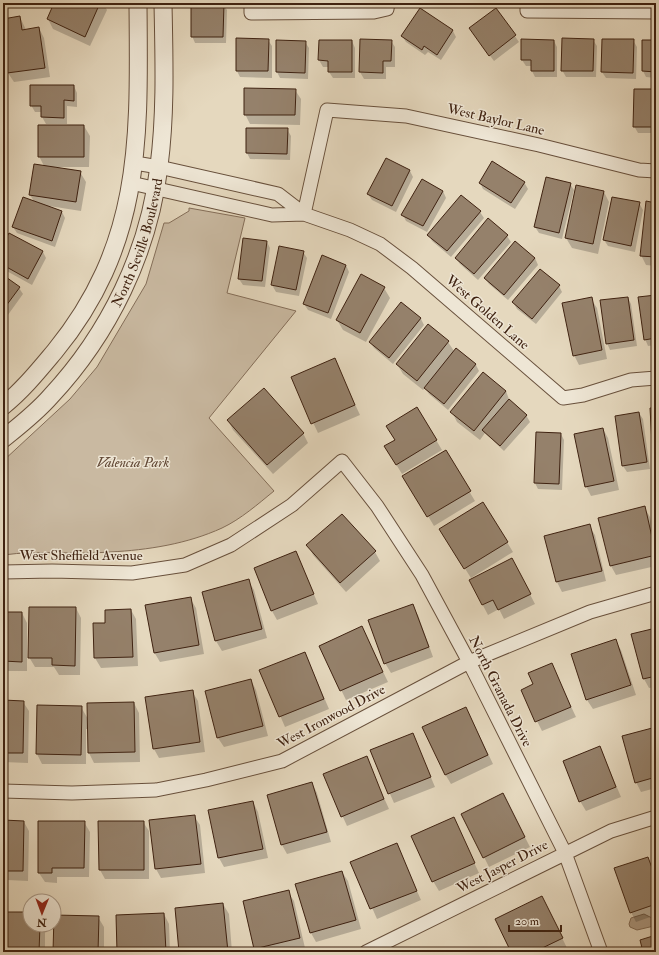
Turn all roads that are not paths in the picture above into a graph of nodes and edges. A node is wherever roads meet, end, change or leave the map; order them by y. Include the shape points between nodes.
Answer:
1 (138, 3) edge
2 (163, 3) edge
3 (387, 6) edge
4 (527, 7) edge
5 (251, 8) edge
6 (656, 12) edge
7 (134, 163) junction
8 (159, 167) junction
9 (656, 171) edge
10 (131, 183) junction
11 (156, 189) junction
12 (304, 214) junction
13 (656, 378) edge
14 (3, 406) edge
15 (3, 440) edge
16 (342, 461) joint
17 (3, 572) edge
18 (656, 594) edge
19 (469, 662) junction
20 (3, 791) edge
21 (656, 817) edge
22 (564, 853) junction
23 (366, 952) edge
24 (601, 952) edge

1 - 7 street, North Seville Boulevard via 138,132
2 - 8 street, North Seville Boulevard via 163,118
3 - 5 street via 374,12
4 - 6 street
7 - 8 street, West Golden Lane
7 - 10 street, North Seville Boulevard
8 - 11 street, North Seville Boulevard
8 - 12 street, West Golden Lane via 278,194
9 - 12 street, West Baylor Lane via 639,170 406,116 328,110
10 - 11 street, West Golden Lane
10 - 14 street, North Seville Boulevard via 120,232 84,310 40,370
11 - 12 street, West Golden Lane via 272,215
11 - 15 street, North Seville Boulevard via 128,279 99,335 72,373 50,398
12 - 13 street, West Golden Lane via 350,230 380,244 412,268 563,398 583,395 631,380
16 - 17 street, West Sheffield Avenue via 286,509 231,545 184,566 132,573
16 - 19 street, North Granada Drive via 377,506 422,575
18 - 19 street, West Ironwood Drive via 590,612
19 - 20 street, West Ironwood Drive via 282,761 156,790
19 - 22 street, North Granada Drive
21 - 22 street, West Jasper Drive via 611,831
22 - 23 street, West Jasper Drive
22 - 24 street, North Granada Drive

